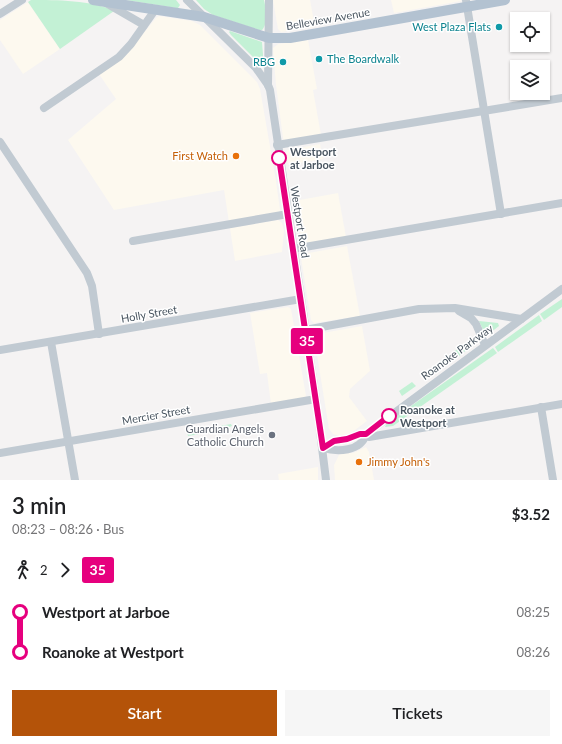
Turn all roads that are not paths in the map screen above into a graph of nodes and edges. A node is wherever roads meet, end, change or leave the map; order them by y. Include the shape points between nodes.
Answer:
1 (22, 0) edge
2 (93, 0) edge
3 (187, 0) edge
4 (269, 0) edge
5 (505, 0) edge
6 (104, 2) junction
7 (466, 3) edge
8 (155, 10) junction
9 (0, 14) edge
10 (204, 17) junction
11 (144, 25) junction
12 (269, 38) junction
13 (268, 84) junction
14 (562, 98) edge
15 (44, 108) dead end
16 (484, 110) junction
17 (0, 142) edge
18 (277, 145) junction
19 (562, 203) edge
20 (288, 214) junction
21 (501, 214) junction
22 (133, 241) dead end
23 (293, 249) junction
24 (562, 289) edge
25 (301, 299) junction
26 (455, 308) junction
27 (521, 319) junction
28 (305, 330) junction
29 (99, 334) junction
30 (51, 342) junction
31 (485, 345) junction
32 (0, 350) edge
33 (316, 399) junction
34 (562, 404) edge
35 (541, 407) junction
36 (366, 434) junction
37 (68, 442) junction
38 (323, 448) junction
39 (0, 454) edge
40 (74, 480) edge
41 (326, 480) edge
42 (553, 480) edge

1 - 9 street
2 - 6 main road, Belleview Avenue
3 - 10 street, Westport Road
4 - 12 street
5 - 7 main road, Belleview Avenue
6 - 8 main road, Belleview Avenue
6 - 11 street
7 - 12 main road, Belleview Avenue via 290,38
7 - 16 street
8 - 10 main road, Belleview Avenue
8 - 11 street
10 - 12 main road, Belleview Avenue
10 - 13 street, Westport Road via 256,68
11 - 15 street via 132,44 119,57
12 - 13 street
13 - 18 street, Westport Road
14 - 16 street
16 - 18 street
16 - 21 street
17 - 29 street via 88,273
18 - 20 street, Westport Road
19 - 21 street
20 - 22 street
20 - 23 street, Westport Road
21 - 23 street
23 - 25 street, Westport Road
24 - 27 street, Roanoke Parkway
25 - 28 street, Westport Road
25 - 29 street, Holly Street
26 - 27 street
26 - 28 street via 419,309
26 - 31 street via 476,324
27 - 31 street, Roanoke Parkway
28 - 33 street, Westport Road
29 - 30 street, Holly Street
30 - 32 street, Holly Street
30 - 37 street
31 - 36 street, Roanoke Parkway
33 - 37 street, Mercier Street
33 - 38 street, Westport Road
34 - 35 street
35 - 36 street via 369,437
35 - 42 street
36 - 38 street, Roanoke Parkway via 334,441
37 - 39 street, Mercier Street
37 - 40 street
38 - 41 street, Westport Road

